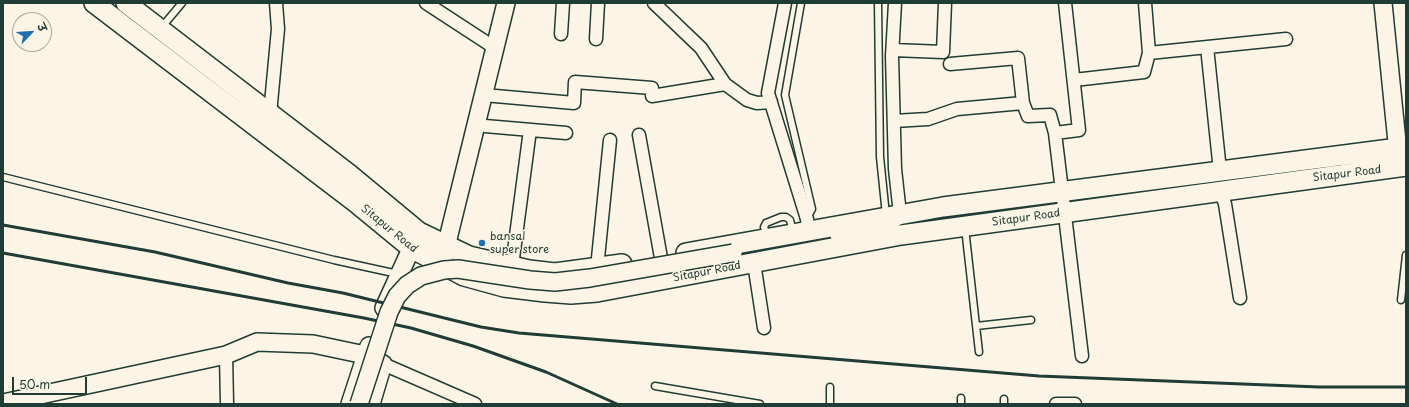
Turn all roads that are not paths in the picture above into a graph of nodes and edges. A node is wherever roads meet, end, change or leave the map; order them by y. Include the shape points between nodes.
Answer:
1 (94, 3) edge
2 (126, 3) edge
3 (182, 3) edge
4 (276, 3) edge
5 (426, 3) edge
6 (506, 3) edge
7 (563, 3) edge
8 (598, 3) edge
9 (654, 3) edge
10 (785, 3) edge
11 (801, 3) edge
12 (878, 3) edge
13 (895, 3) edge
14 (946, 3) edge
15 (1066, 3) edge
16 (1145, 3) edge
17 (1383, 3) edge
18 (160, 29) junction
19 (561, 34) dead end
20 (1286, 38) dead end
21 (596, 39) dead end
22 (1207, 47) junction
23 (495, 48) junction
24 (893, 50) junction
25 (1149, 53) junction
26 (950, 64) dead end
27 (1074, 80) junction
28 (725, 84) junction
29 (484, 95) junction
30 (771, 102) junction
31 (1023, 103) junction
32 (270, 114) junction
33 (894, 121) junction
34 (485, 126) dead end
35 (530, 130) junction
36 (260, 131) junction
37 (566, 133) dead end
38 (1055, 133) junction
39 (639, 135) dead end
40 (610, 140) dead end
41 (1402, 147) edge
42 (1403, 167) edge
43 (1220, 171) junction
44 (3, 177) edge
45 (1221, 191) junction
46 (1061, 192) junction
47 (1063, 212) junction
48 (890, 220) junction
49 (964, 226) junction
50 (803, 227) junction
51 (901, 236) junction
52 (415, 240) junction
53 (447, 246) junction
54 (1406, 255) edge
55 (661, 258) junction
56 (754, 263) junction
57 (441, 265) junction
58 (512, 266) junction
59 (597, 268) junction
60 (399, 274) junction
61 (1240, 298) dead end
62 (1400, 300) dead end
63 (1031, 320) dead end
64 (976, 326) junction
65 (764, 328) dead end
66 (979, 352) dead end
67 (226, 355) junction
68 (365, 355) junction
69 (1082, 356) dead end
70 (383, 364) junction
71 (655, 386) dead end
72 (830, 387) dead end
73 (3, 403) edge
74 (227, 404) edge
75 (350, 404) edge
76 (359, 404) edge
77 (371, 404) edge
78 (475, 404) edge
79 (760, 404) edge
80 (830, 404) edge
81 (1056, 404) edge
82 (1075, 404) edge

1 - 36 main road, Sitapur Road
2 - 18 main road, Sitapur Road
3 - 18 lane
4 - 32 street via 278,28
5 - 23 street
6 - 23 street
7 - 19 street
8 - 21 street
9 - 28 street via 701,48
10 - 30 street via 768,92
11 - 50 lane via 785,95 812,209
12 - 48 lane via 880,157
13 - 24 street
14 - 24 street via 943,52
15 - 27 street
16 - 25 street
17 - 41 street
18 - 32 main road, Sitapur Road
20 - 22 street
22 - 25 street
22 - 43 street
23 - 29 street
24 - 33 street
25 - 27 street via 1144,72
26 - 31 street via 1018,58
27 - 38 street via 1079,130
28 - 29 street via 652,96 652,88 575,82 574,103
28 - 30 street via 746,100 757,103
29 - 53 street
30 - 50 street
31 - 33 street via 957,109 928,119
31 - 38 street via 1028,116 1050,115
32 - 36 street
32 - 52 main road, Sitapur Road via 349,174
33 - 48 street via 895,168
34 - 35 street
35 - 37 street
35 - 58 street
36 - 52 main road, Sitapur Road via 360,206
38 - 46 street
39 - 55 street
40 - 59 street
41 - 42 street
41 - 43 main road, Sitapur Road
42 - 45 main road, Sitapur Road
43 - 46 main road, Sitapur Road
44 - 60 lane
45 - 47 main road, Sitapur Road
45 - 61 street
46 - 47 street
46 - 48 main road, Sitapur Road
47 - 49 main road, Sitapur Road
47 - 69 street
48 - 50 main road, Sitapur Road
48 - 51 street
48 - 76 street, bridge via 733,254 590,278 555,282 458,269 421,276 407,284 389,312
49 - 51 main road, Sitapur Road
49 - 64 lane
50 - 55 main road, Sitapur Road via 767,237
51 - 56 main road, Sitapur Road
52 - 53 main road, Sitapur Road
52 - 57 main road, Sitapur Road
52 - 60 street
53 - 57 street
53 - 58 main road, Sitapur Road via 469,256
54 - 62 lane
55 - 59 main road, Sitapur Road
56 - 57 main road, Sitapur Road via 628,287 571,294 504,287 464,276
56 - 65 street
58 - 59 main road, Sitapur Road via 555,273
60 - 68 street
63 - 64 lane
64 - 66 lane
67 - 68 street via 257,342 313,344
67 - 73 street
67 - 74 street
68 - 70 street
68 - 75 street
70 - 77 street
70 - 78 street
71 - 79 lane
72 - 80 lane
81 - 82 street

